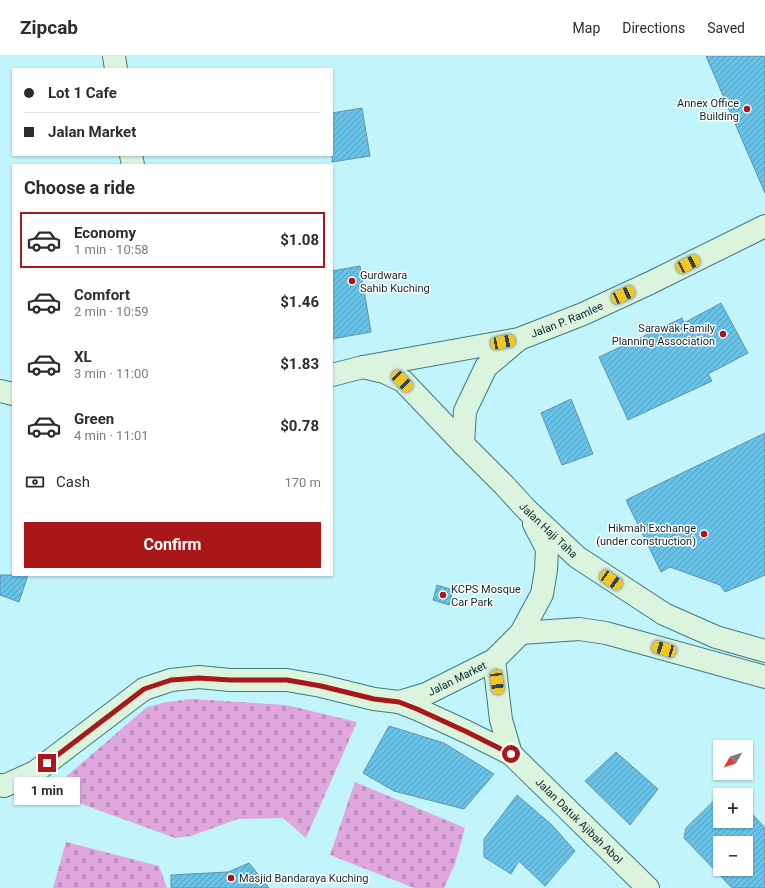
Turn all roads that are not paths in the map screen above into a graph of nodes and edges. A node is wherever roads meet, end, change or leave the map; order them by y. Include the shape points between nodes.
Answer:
1 (114, 56) edge
2 (116, 68) edge
3 (765, 226) edge
4 (519, 339) junction
5 (363, 367) junction
6 (333, 375) edge
7 (0, 391) edge
8 (12, 394) edge
9 (463, 444) junction
10 (526, 509) junction
11 (521, 633) junction
12 (765, 651) edge
13 (494, 660) junction
14 (765, 677) edge
15 (399, 702) junction
16 (511, 754) junction
17 (0, 785) edge
18 (648, 888) edge

1 - 2 main road
3 - 4 main road, Jalan P. Ramlee via 583,314
4 - 5 main road, Jalan P. Ramlee
4 - 9 main road, Jalan P. Ramlee via 486,367 465,411
5 - 6 main road, Jalan P. Ramlee
5 - 9 main road, Jalan Haji Taha via 384,372 402,381
7 - 8 main road
9 - 10 main road, Jalan Haji Taha
10 - 11 main road via 548,549 542,594
10 - 12 main road, Jalan Haji Taha via 578,557 664,614 716,637
11 - 13 main road
11 - 14 main road via 579,629 606,633
13 - 15 main road, Jalan Market via 426,694
13 - 16 main road, Jalan Datuk Ajibah Abol via 501,720
15 - 16 main road, Jalan Datuk Ajibah Abol
15 - 17 main road, Jalan Market via 287,680 171,680 144,689 35,772 4,786
16 - 18 main road, Jalan Datuk Ajibah Abol

